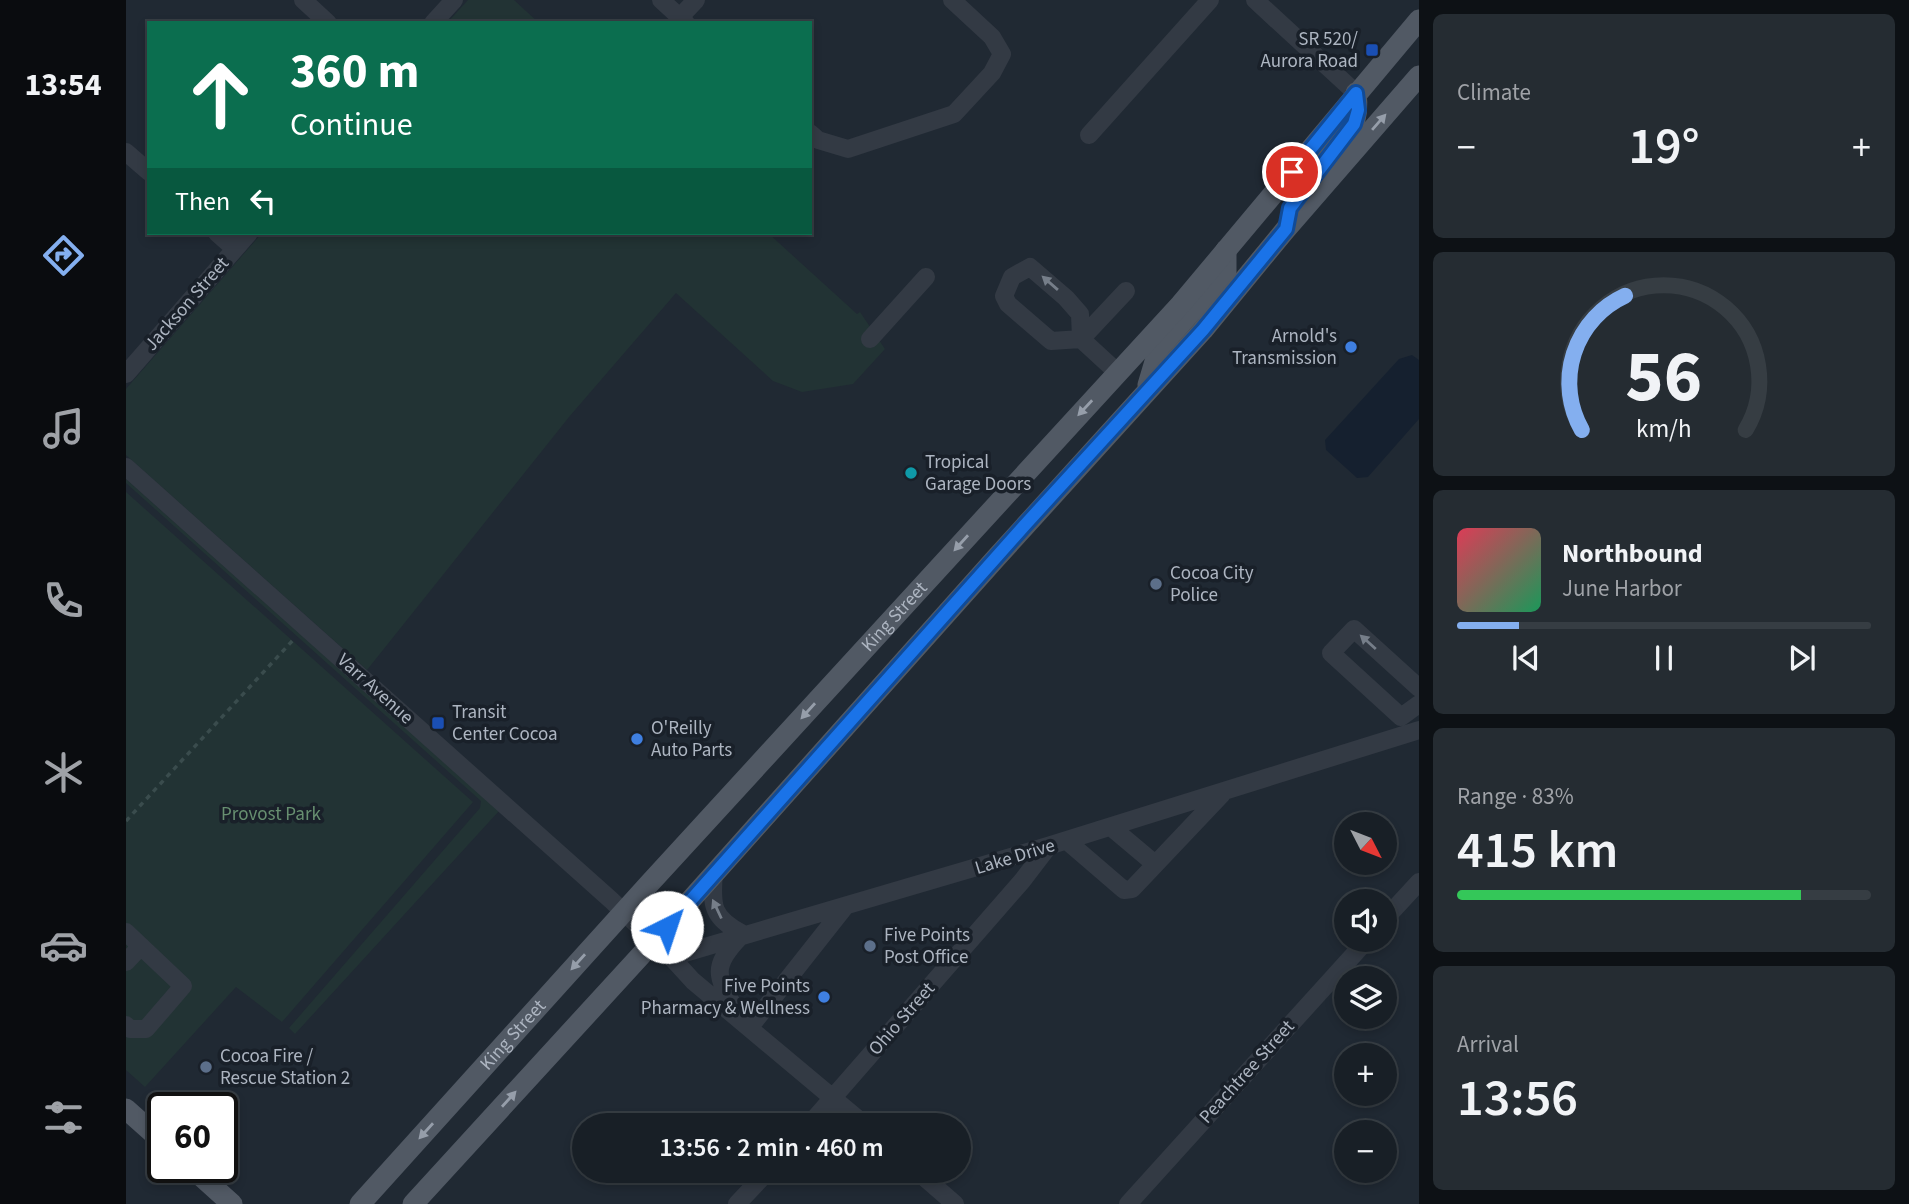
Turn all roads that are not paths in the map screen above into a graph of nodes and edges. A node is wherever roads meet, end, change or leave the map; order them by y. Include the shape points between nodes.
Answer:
1 (303, 0) edge
2 (454, 0) edge
3 (661, 0) edge
4 (696, 0) edge
5 (952, 0) edge
6 (1210, 0) edge
7 (1255, 0) edge
8 (683, 20) edge
9 (1419, 20) edge
10 (326, 21) edge
11 (435, 21) edge
12 (1419, 76) edge
13 (1356, 93) junction
14 (812, 135) edge
15 (1088, 135) dead end
16 (126, 152) edge
17 (147, 170) edge
18 (1286, 229) junction
19 (219, 235) edge
20 (247, 235) edge
21 (235, 248) junction
22 (1226, 250) junction
23 (926, 277) dead end
24 (1126, 291) dead end
25 (870, 339) dead end
26 (1081, 339) junction
27 (1118, 373) junction
28 (126, 374) edge
29 (1145, 392) junction
30 (126, 467) edge
31 (1419, 688) edge
32 (1417, 709) edge
33 (1419, 730) edge
34 (1224, 792) junction
35 (1111, 827) junction
36 (1067, 841) junction
37 (1048, 846) junction
38 (1155, 864) junction
39 (714, 873) junction
40 (1419, 882) edge
41 (1397, 906) edge
42 (844, 908) junction
43 (624, 912) junction
44 (126, 932) edge
45 (743, 934) junction
46 (654, 941) junction
47 (141, 946) junction
48 (1356, 952) edge
49 (671, 957) junction
50 (126, 962) edge
51 (746, 1024) junction
52 (126, 1025) edge
53 (834, 1098) junction
54 (127, 1113) edge
55 (820, 1113) edge
56 (851, 1113) edge
57 (147, 1129) edge
58 (209, 1183) edge
59 (757, 1183) edge
60 (931, 1183) edge
61 (232, 1204) edge
62 (360, 1204) edge
63 (413, 1204) edge
64 (737, 1204) edge
65 (955, 1204) edge
66 (1128, 1204) edge

1 - 10 street
2 - 11 street
3 - 8 street
4 - 8 street
5 - 14 street via 992,37 1002,54 992,73 954,114 848,149
6 - 15 street
7 - 13 street
9 - 13 main road, King Street
18 -> 12 main road, King Street
13 - 18 main road via 1354,124 1290,208
13 - 22 main road, King Street
16 - 17 street
18 - 29 main road, King Street
19 - 21 street
20 - 21 street, Jackson Street
21 - 28 street, Jackson Street
22 - 27 main road, King Street
22 - 29 main road via 1226,273 1159,348
23 - 25 street
24 - 26 street
26 -> 26 street via 1080,314 1066,298 1030,267 1012,277 1004,296 1008,304 1051,341
26 - 27 street
27 -> 43 main road, King Street
29 - 39 main road, King Street
30 - 43 street, Varr Avenue
31 -> 32 street via 1354,629 1331,653 1401,717
33 - 34 street, Lake Drive
34 - 35 street, Lake Drive
34 - 38 street
35 - 36 street, Lake Drive
35 - 38 street
36 - 37 street, Lake Drive
36 - 38 street via 1124,890 1132,889
37 - 42 street, Lake Drive
37 - 53 street, Ohio Street
45 -> 39 street via 715,911
39 - 46 main road, King Street
40 - 41 street
42 - 45 street, Lake Drive
42 - 51 street
43 - 46 street
43 -> 62 main road, King Street
44 - 47 street
45 - 49 street, Lake Drive
45 - 51 street via 726,951 718,968 719,981
46 - 49 street
63 -> 46 main road, King Street
47 - 50 street
47 - 52 street via 183,986 146,1029
48 - 66 street, Peachtree Street
49 - 51 street
51 - 53 street
53 - 55 street, Ohio Street
53 - 56 street
54 - 57 main road
58 - 61 main road
59 - 64 street
60 - 65 street

